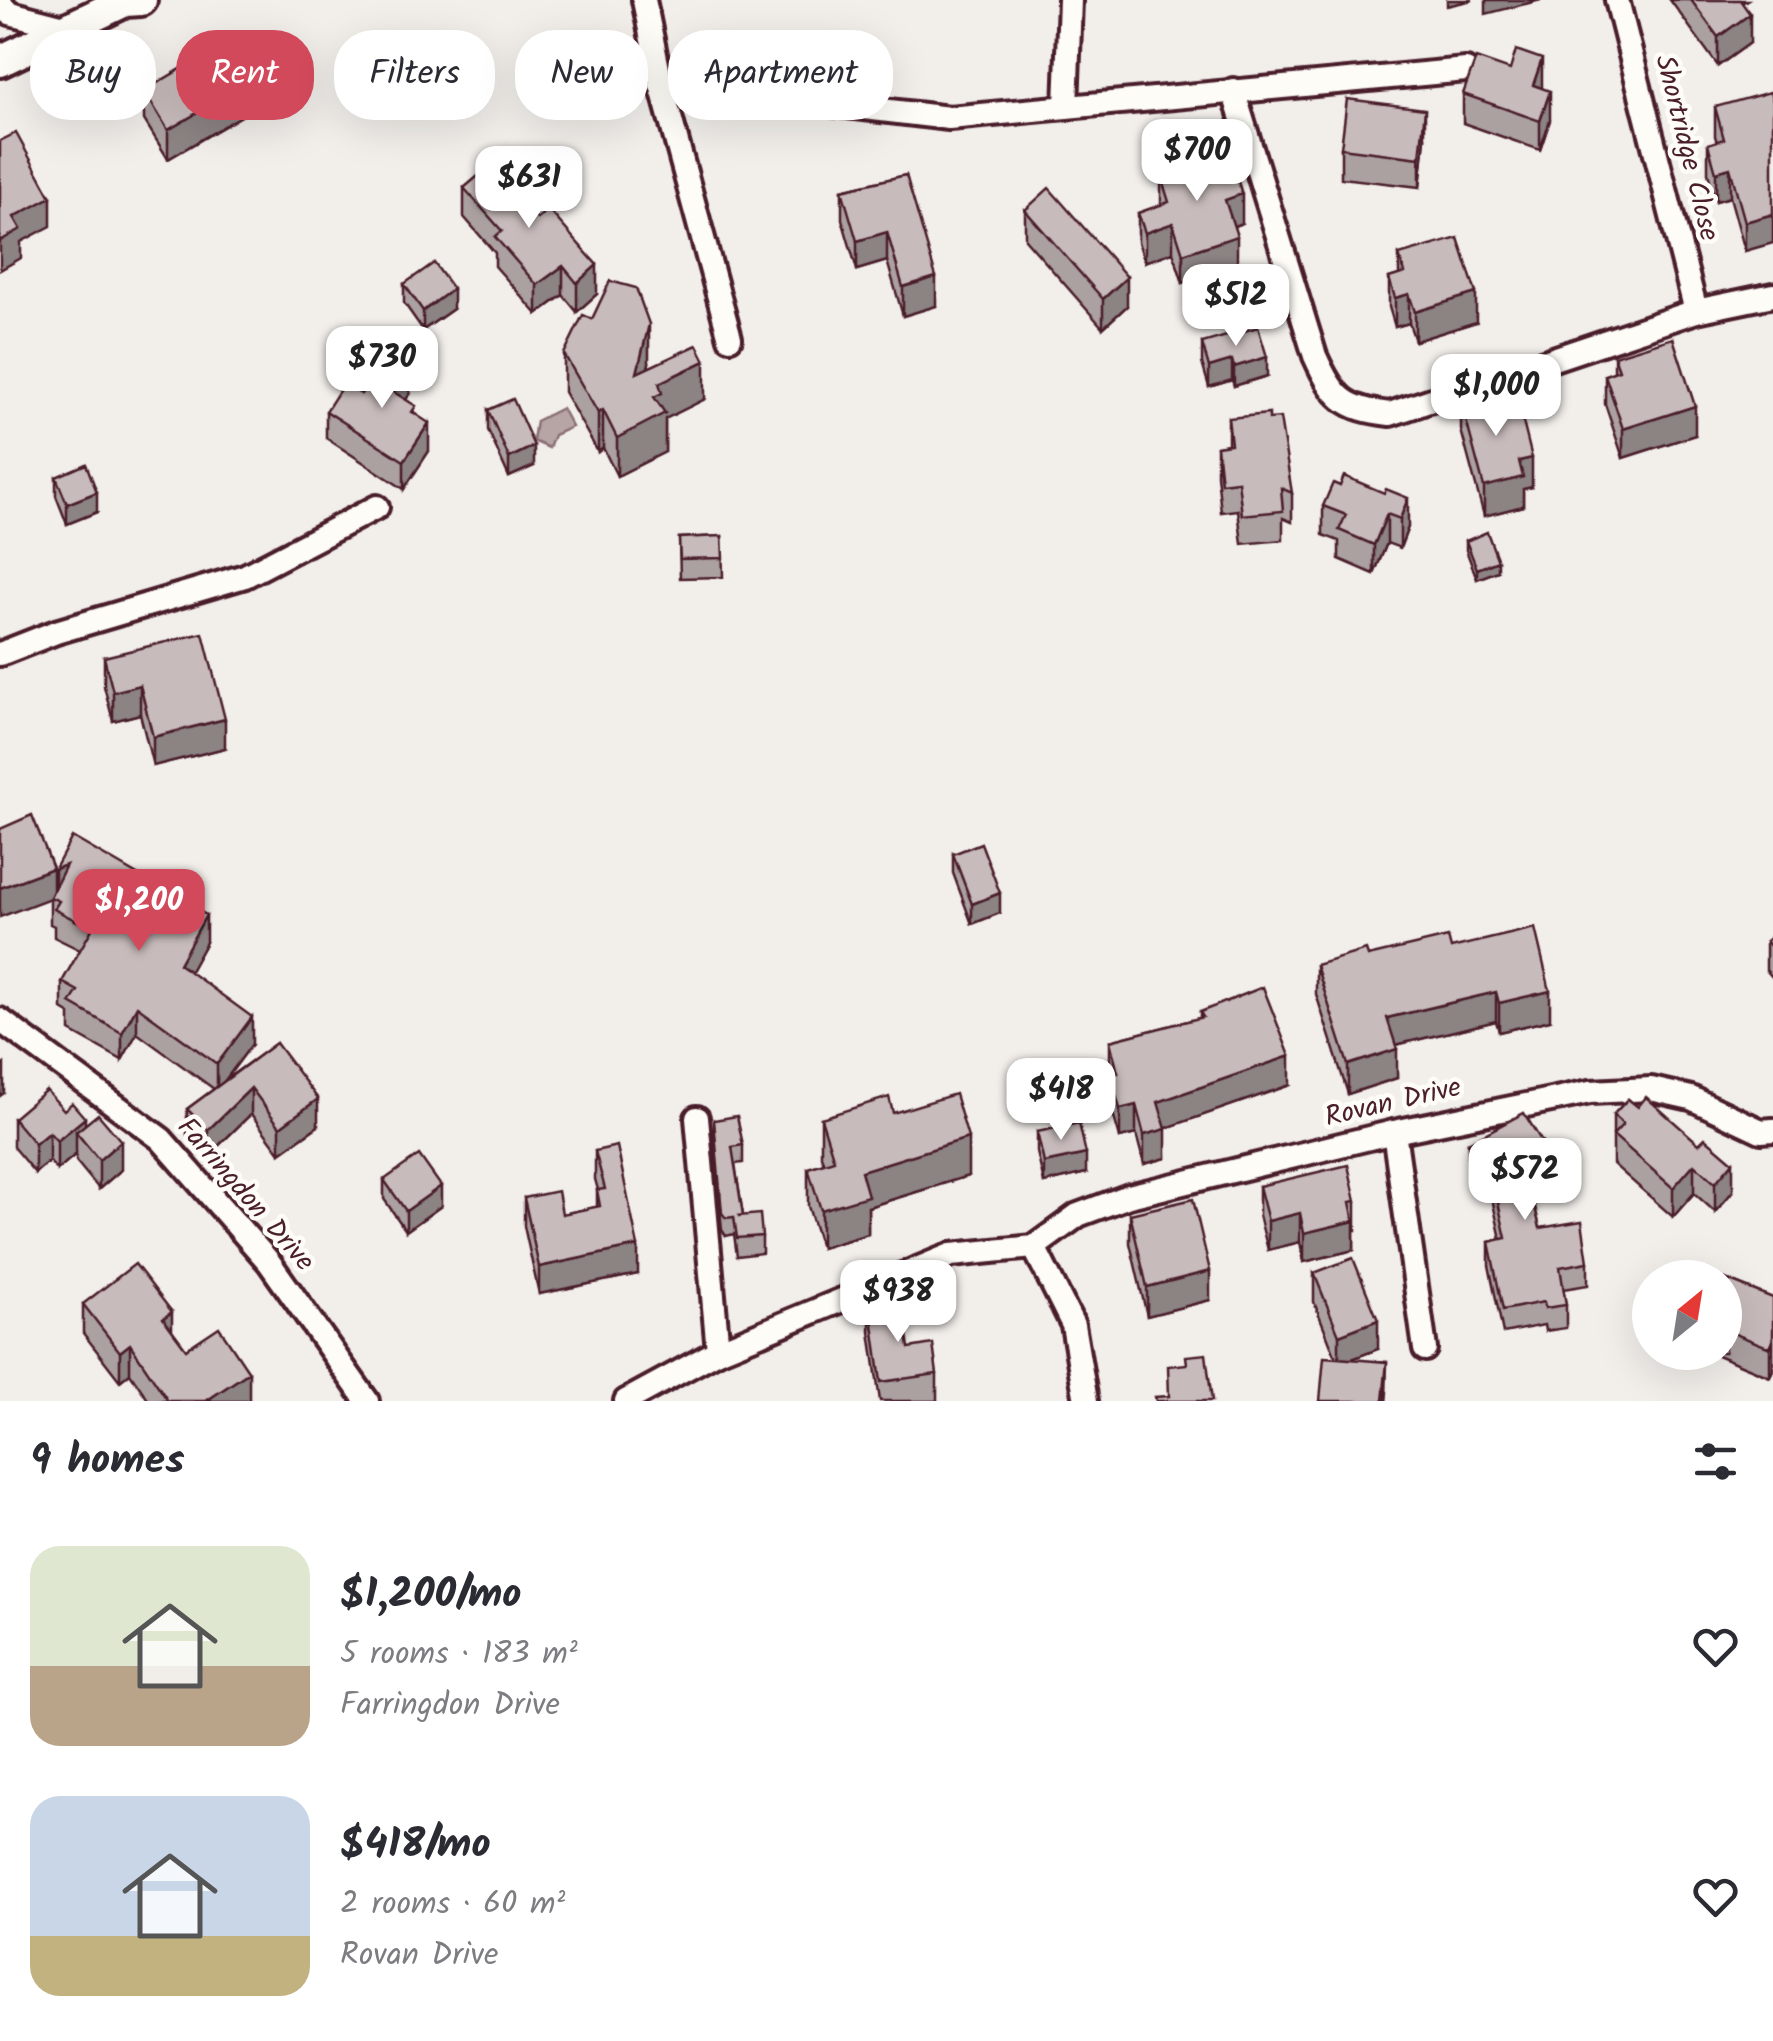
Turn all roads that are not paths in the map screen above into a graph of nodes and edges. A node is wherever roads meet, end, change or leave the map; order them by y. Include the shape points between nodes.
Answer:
1 (141, 0) edge
2 (644, 0) edge
3 (1070, 0) edge
4 (1618, 0) edge
5 (0, 4) edge
6 (68, 28) junction
7 (0, 62) edge
8 (1466, 70) dead end
9 (661, 84) junction
10 (1232, 90) junction
11 (1066, 107) junction
12 (1773, 296) edge
13 (1696, 311) junction
14 (730, 338) dead end
15 (377, 507) dead end
16 (0, 654) edge
17 (0, 1020) edge
18 (697, 1118) dead end
19 (1773, 1130) edge
20 (1394, 1132) junction
21 (1034, 1246) junction
22 (1424, 1349) dead end
23 (718, 1351) junction
24 (365, 1400) edge
25 (626, 1401) edge
26 (1086, 1401) edge

1 - 6 street
2 - 9 street
3 - 11 street
4 - 13 street, Shortridge Close
5 - 6 street via 10,13
6 - 7 street
8 - 10 street
9 - 11 street via 949,118
9 - 14 street
10 - 11 street
10 - 13 street via 1315,356 1329,388 1356,410 1390,414
12 - 13 street
15 - 16 street via 245,576
17 - 24 street, Farringdon Drive via 162,1139 269,1262
18 - 23 street
19 - 20 street, Rovan Drive via 1652,1089 1590,1092
20 - 21 street, Rovan Drive via 1128,1196 1078,1215
20 - 22 street
21 - 23 street via 951,1255
21 - 26 street via 1073,1325
23 - 25 street

